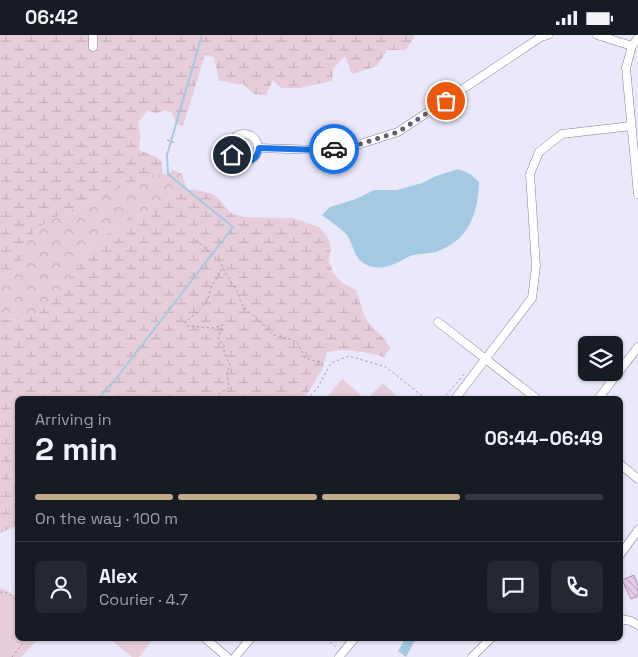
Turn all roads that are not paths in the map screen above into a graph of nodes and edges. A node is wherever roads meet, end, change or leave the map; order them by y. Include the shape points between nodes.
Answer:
1 (93, 35) edge
2 (548, 35) edge
3 (597, 35) edge
4 (638, 38) edge
5 (632, 46) junction
6 (93, 47) dead end
7 (631, 126) junction
8 (259, 148) dead end
9 (638, 194) edge
10 (438, 322) dead end
11 (638, 347) edge
12 (485, 359) junction
13 (457, 396) edge
14 (533, 396) edge
15 (600, 396) edge
16 (623, 466) edge
17 (638, 479) edge
18 (638, 530) edge
19 (623, 551) edge
20 (623, 620) edge
21 (638, 625) edge
22 (208, 641) edge
23 (244, 641) edge
24 (352, 641) edge
25 (488, 641) edge
26 (228, 657) edge
27 (235, 657) edge
28 (339, 657) edge
29 (472, 657) edge

1 - 6 street
2 - 8 street via 398,132 354,146 319,150
3 - 5 street
4 - 5 street
5 - 7 street via 626,68
7 - 9 street
7 - 12 street via 562,134 539,152 530,174 536,267 532,298
10 - 12 street
11 - 15 street
12 - 13 street
12 - 14 street
16 - 17 street
18 - 19 street
20 - 21 street
22 - 26 street
23 - 27 street
24 - 28 street
25 - 29 street

